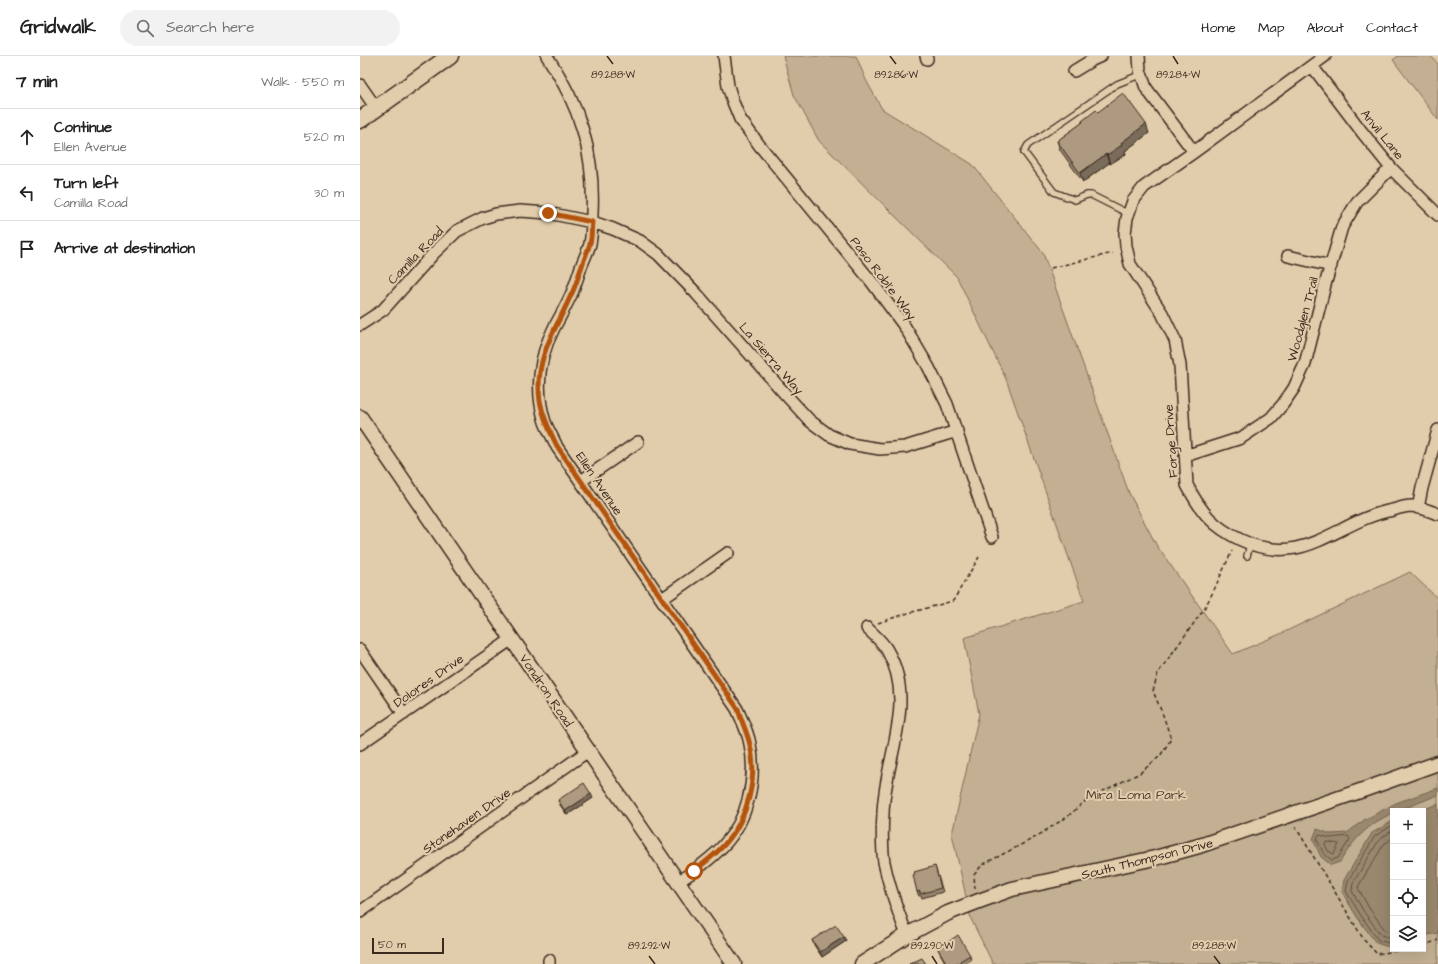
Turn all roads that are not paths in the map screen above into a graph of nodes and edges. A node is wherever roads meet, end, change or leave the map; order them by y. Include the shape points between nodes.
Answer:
1 (450, 56) edge
2 (547, 56) edge
3 (724, 56) edge
4 (1101, 56) edge
5 (1139, 56) edge
6 (1325, 56) edge
7 (1312, 66) junction
8 (1074, 71) dead end
9 (1142, 74) junction
10 (360, 85) edge
11 (376, 108) junction
12 (360, 120) edge
13 (1194, 152) junction
14 (1391, 168) junction
15 (1129, 214) junction
16 (1438, 215) edge
17 (592, 222) junction
18 (1288, 256) dead end
19 (1331, 266) junction
20 (360, 325) edge
21 (360, 417) edge
22 (957, 430) junction
23 (1438, 430) edge
24 (638, 442) dead end
25 (1185, 456) junction
26 (581, 481) junction
27 (1418, 508) junction
28 (1438, 514) edge
29 (992, 537) dead end
30 (1250, 545) junction
31 (728, 553) dead end
32 (1247, 556) dead end
33 (662, 599) junction
34 (867, 628) road end
35 (512, 639) junction
36 (360, 650) edge
37 (404, 714) junction
38 (360, 744) edge
39 (588, 751) junction
40 (1438, 763) edge
41 (678, 882) junction
42 (360, 912) edge
43 (907, 935) junction
44 (734, 964) edge
45 (862, 964) edge

1 - 11 main road
2 - 17 street, Ellen Avenue via 568,92 584,129 593,178
3 - 22 street, Paso Robl'e Way via 728,86 740,119 905,327 928,366
4 - 8 street
5 - 9 street
6 - 7 street, Forge Drive
7 - 13 street, Forge Drive
7 - 14 street, Anvil Lane
9 - 13 street via 1146,88
9 - 15 lane via 1117,84 1028,145 1024,152 1054,192 1075,200 1091,195
10 - 11 street
11 - 12 main road
13 - 15 street, Forge Drive via 1144,187 1133,201
14 - 16 street, Anvil Lane
14 - 19 street, Woodglen Trail via 1349,213 1342,227
15 - 25 street, Forge Drive via 1125,233 1130,264 1162,313 1175,340 1180,366
17 - 20 street, Camilla Road via 548,213 520,211 483,218 457,231 382,310
17 - 22 street, La Sierra Way via 640,241 658,254 810,422 829,435 850,444 880,449 905,447
17 - 26 street, Ellen Avenue via 590,243 577,282 546,348 539,387 540,402 549,430
18 - 19 street
19 - 25 street, Woodglen Trail via 1305,364 1283,404 1270,418 1241,438
21 - 35 street, Vondron Road
22 - 29 street, Paso Robl'e Way
23 - 27 street
24 - 26 street
25 - 30 street, Forge Drive via 1187,485 1206,516 1230,536
26 - 33 street, Ellen Avenue
27 - 28 street, Forge Drive
27 - 30 street, Forge Drive via 1411,506 1384,511 1311,545 1298,548 1275,550
30 - 32 lane
31 - 33 street
33 - 41 street, Ellen Avenue via 738,709 750,742 752,759 749,797 744,813 731,837 710,859
34 - 43 street via 888,650 899,682 901,699 898,729 889,768 883,813 884,862
35 - 37 street, Dolores Drive
35 - 39 street, Vondron Road
36 - 37 street
37 - 38 street, Dolores Drive
39 - 41 street, Vondron Road
39 - 42 street, Stonehaven Drive
40 - 43 street, South Thompson Drive via 1199,846 1012,889 948,913
41 - 44 street, Vondron Road
43 - 45 street, South Thompson Drive

